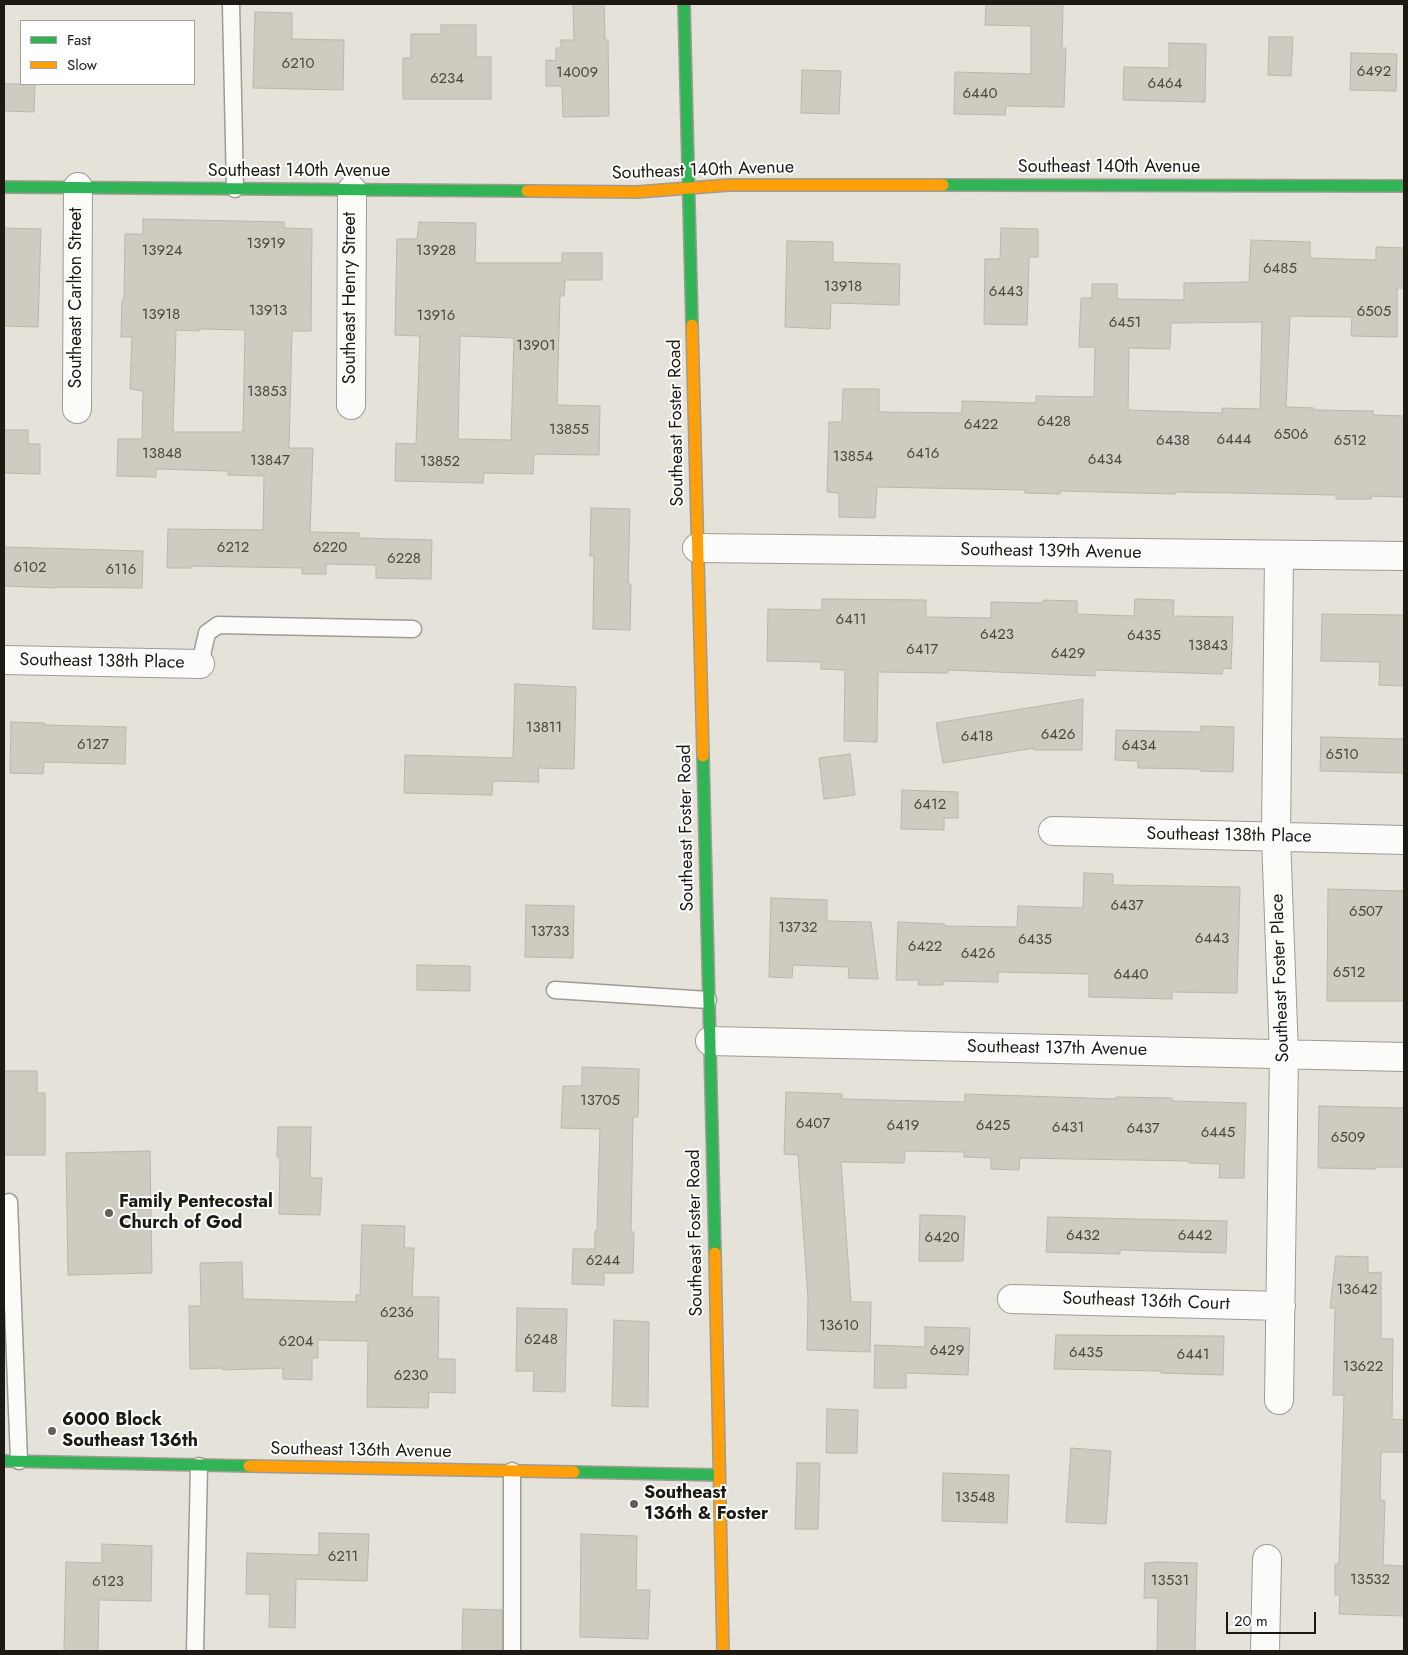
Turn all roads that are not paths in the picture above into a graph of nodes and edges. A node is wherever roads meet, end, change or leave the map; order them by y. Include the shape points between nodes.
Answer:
1 (231, 4) edge
2 (684, 4) edge
3 (1404, 186) edge
4 (4, 187) edge
5 (78, 187) junction
6 (688, 188) junction
7 (235, 189) junction
8 (352, 190) junction
9 (351, 406) dead end
10 (77, 409) dead end
11 (697, 548) junction
12 (1278, 555) junction
13 (1404, 556) edge
14 (413, 629) dead end
15 (4, 660) edge
16 (200, 664) joint
17 (1053, 831) dead end
18 (1276, 837) junction
19 (1404, 840) edge
20 (555, 990) dead end
21 (708, 1000) junction
22 (710, 1041) junction
23 (1284, 1054) junction
24 (1404, 1057) edge
25 (8, 1202) dead end
26 (1012, 1299) dead end
27 (1281, 1306) junction
28 (1279, 1400) dead end
29 (11, 1461) edge
30 (199, 1466) junction
31 (512, 1471) junction
32 (718, 1474) junction
33 (1268, 1558) dead end
34 (195, 1651) edge
35 (512, 1651) edge
36 (722, 1651) edge
37 (1265, 1651) edge

1 - 7 lane
2 - 6 street, Southeast Foster Road
3 - 6 street, Southeast 140th Avenue via 729,185
4 - 5 street, Southeast 140th Avenue
5 - 7 street, Southeast 140th Avenue
5 - 10 street, Southeast Carlton Street
6 - 8 street, Southeast 140th Avenue via 636,192
6 - 11 street, Southeast Foster Road
7 - 8 street, Southeast 140th Avenue
8 - 9 street, Southeast Henry Street
11 - 12 street, Southeast 139th Avenue
11 - 21 street, Southeast Foster Road
12 - 13 street, Southeast 139th Avenue
12 - 18 street, Southeast Foster Place
14 - 16 lane via 218,625 208,634
15 - 16 street, Southeast 138th Place
17 - 18 street, Southeast 138th Place
18 - 19 street, Southeast 138th Place
18 - 23 street, Southeast Foster Place
20 - 21 lane
21 - 22 street, Southeast Foster Road
22 - 23 street, Southeast 137th Avenue
22 - 32 street, Southeast Foster Road
23 - 24 street, Southeast 137th Avenue
23 - 27 street, Southeast Foster Place
25 - 29 lane
26 - 27 street, Southeast 136th Court
27 - 28 street, Southeast Foster Place
29 - 30 street, Southeast 136th Avenue
30 - 31 street, Southeast 136th Avenue
30 - 34 lane
31 - 32 street, Southeast 136th Avenue
31 - 35 lane
32 - 36 street, Southeast Foster Road
33 - 37 street

